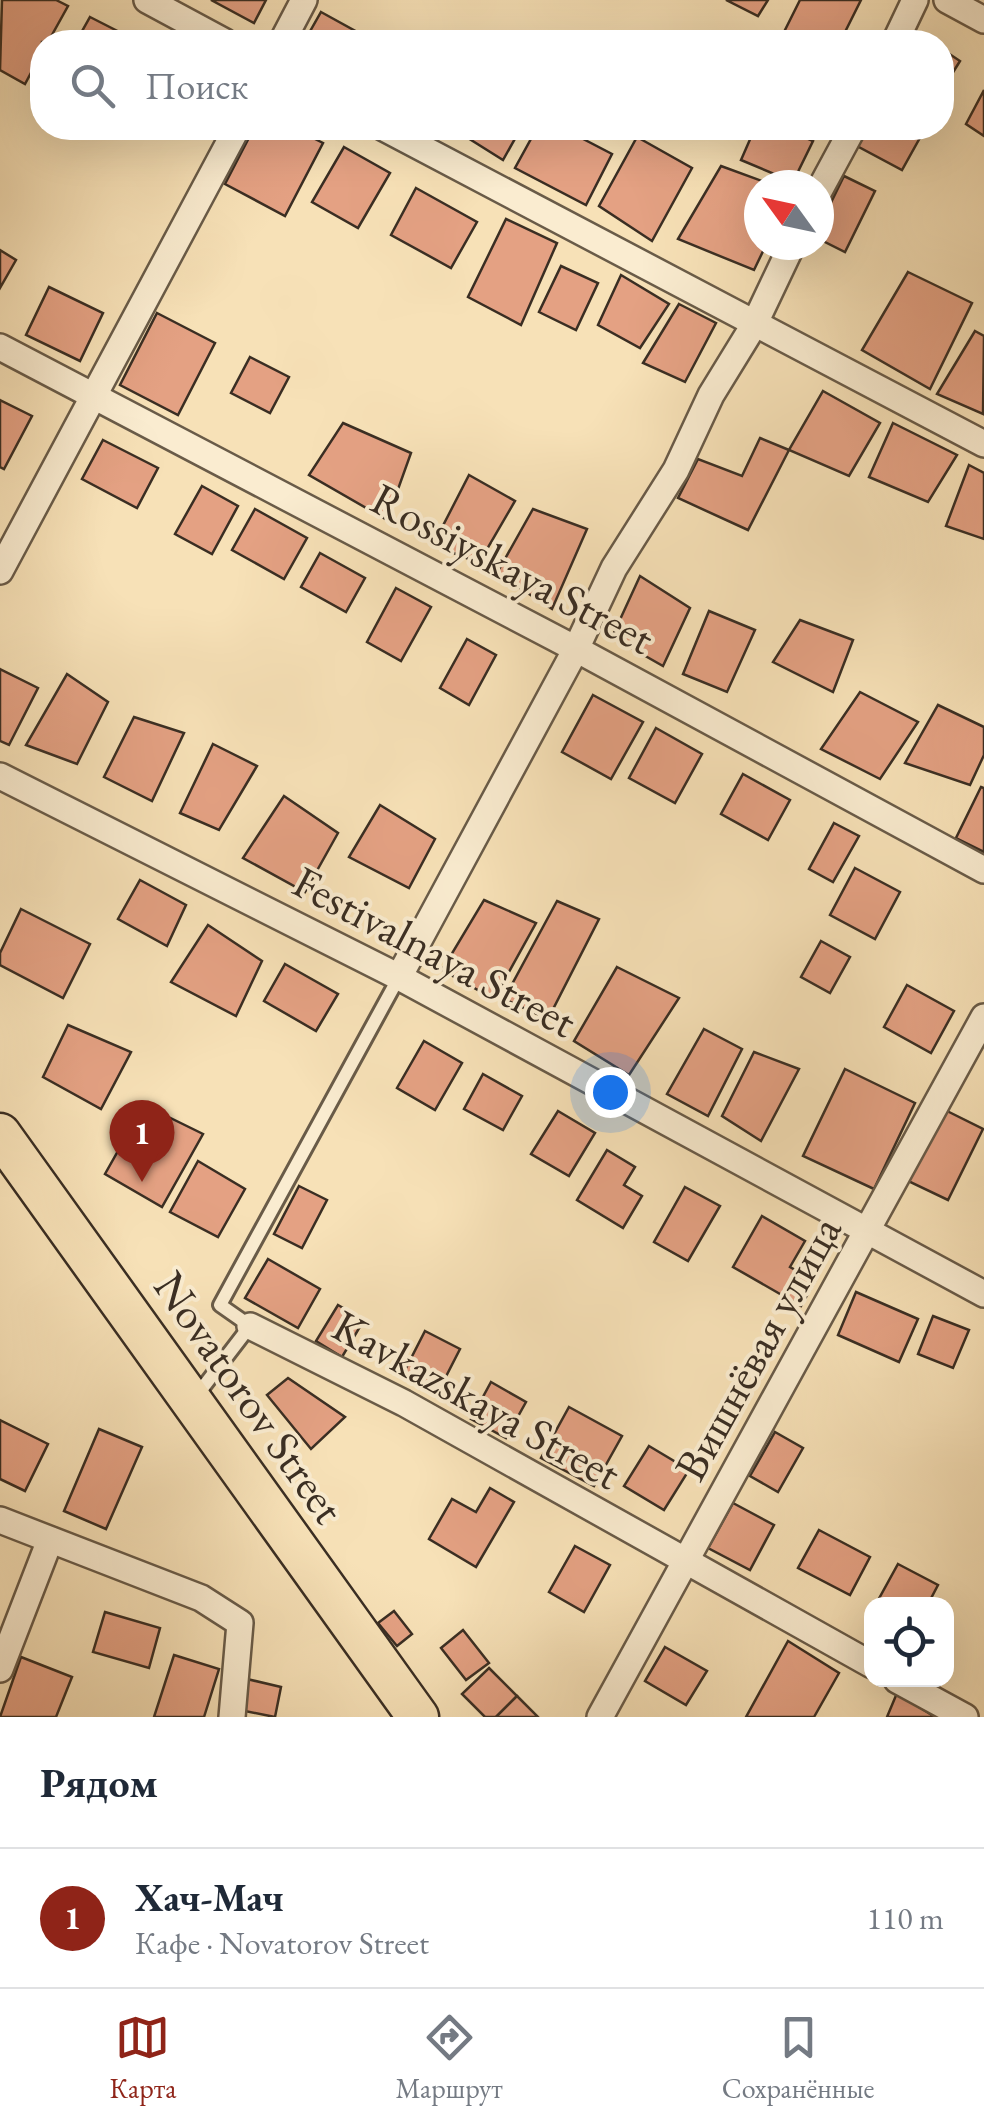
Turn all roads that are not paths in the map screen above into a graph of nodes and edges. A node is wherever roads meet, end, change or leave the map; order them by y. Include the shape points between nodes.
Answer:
1 (146, 0) edge
2 (304, 0) edge
3 (914, 0) edge
4 (947, 0) edge
5 (984, 20) edge
6 (202, 30) edge
7 (288, 30) edge
8 (900, 30) edge
9 (230, 140) edge
10 (407, 140) edge
11 (847, 140) edge
12 (830, 170) edge
13 (785, 260) edge
14 (754, 325) junction
15 (0, 347) edge
16 (94, 397) junction
17 (984, 444) edge
18 (0, 571) edge
19 (576, 648) junction
20 (0, 776) edge
21 (984, 870) edge
22 (398, 976) junction
23 (984, 1017) edge
24 (0, 1134) edge
25 (869, 1232) junction
26 (984, 1294) edge
27 (250, 1326) junction
28 (193, 1400) junction
29 (0, 1520) edge
30 (50, 1540) junction
31 (688, 1564) junction
32 (864, 1661) edge
33 (0, 1669) edge
34 (910, 1687) edge
35 (232, 1717) edge
36 (418, 1717) edge
37 (600, 1717) edge
38 (965, 1717) edge

1 - 6 street
2 - 7 street
3 - 8 street
4 - 5 street
9 - 16 street
10 - 14 street
11 - 12 street
13 - 14 street
14 - 17 street
14 - 19 street via 614,568
15 - 16 street, Rossiyskaya Street
16 - 18 street
16 - 19 street, Rossiyskaya Street
19 - 21 street, Rossiyskaya Street
19 - 22 street
20 - 22 street, Festivalnaya Street
22 - 25 street, Festivalnaya Street
22 - 27 lane via 220,1305
23 - 25 street, Вишнёвая улица
24 - 28 main road, Novatorov Street
25 - 26 street, Festivalnaya Street
25 - 31 street, Вишнёвая улица
27 - 28 lane
27 - 31 street, Kavkazskaya Street via 404,1403
28 - 36 main road, Novatorov Street
29 - 30 street
30 - 33 street
30 - 35 street via 201,1598 240,1623
31 - 32 street, Kavkazskaya Street
31 - 37 street, Вишнёвая улица
34 - 38 street

